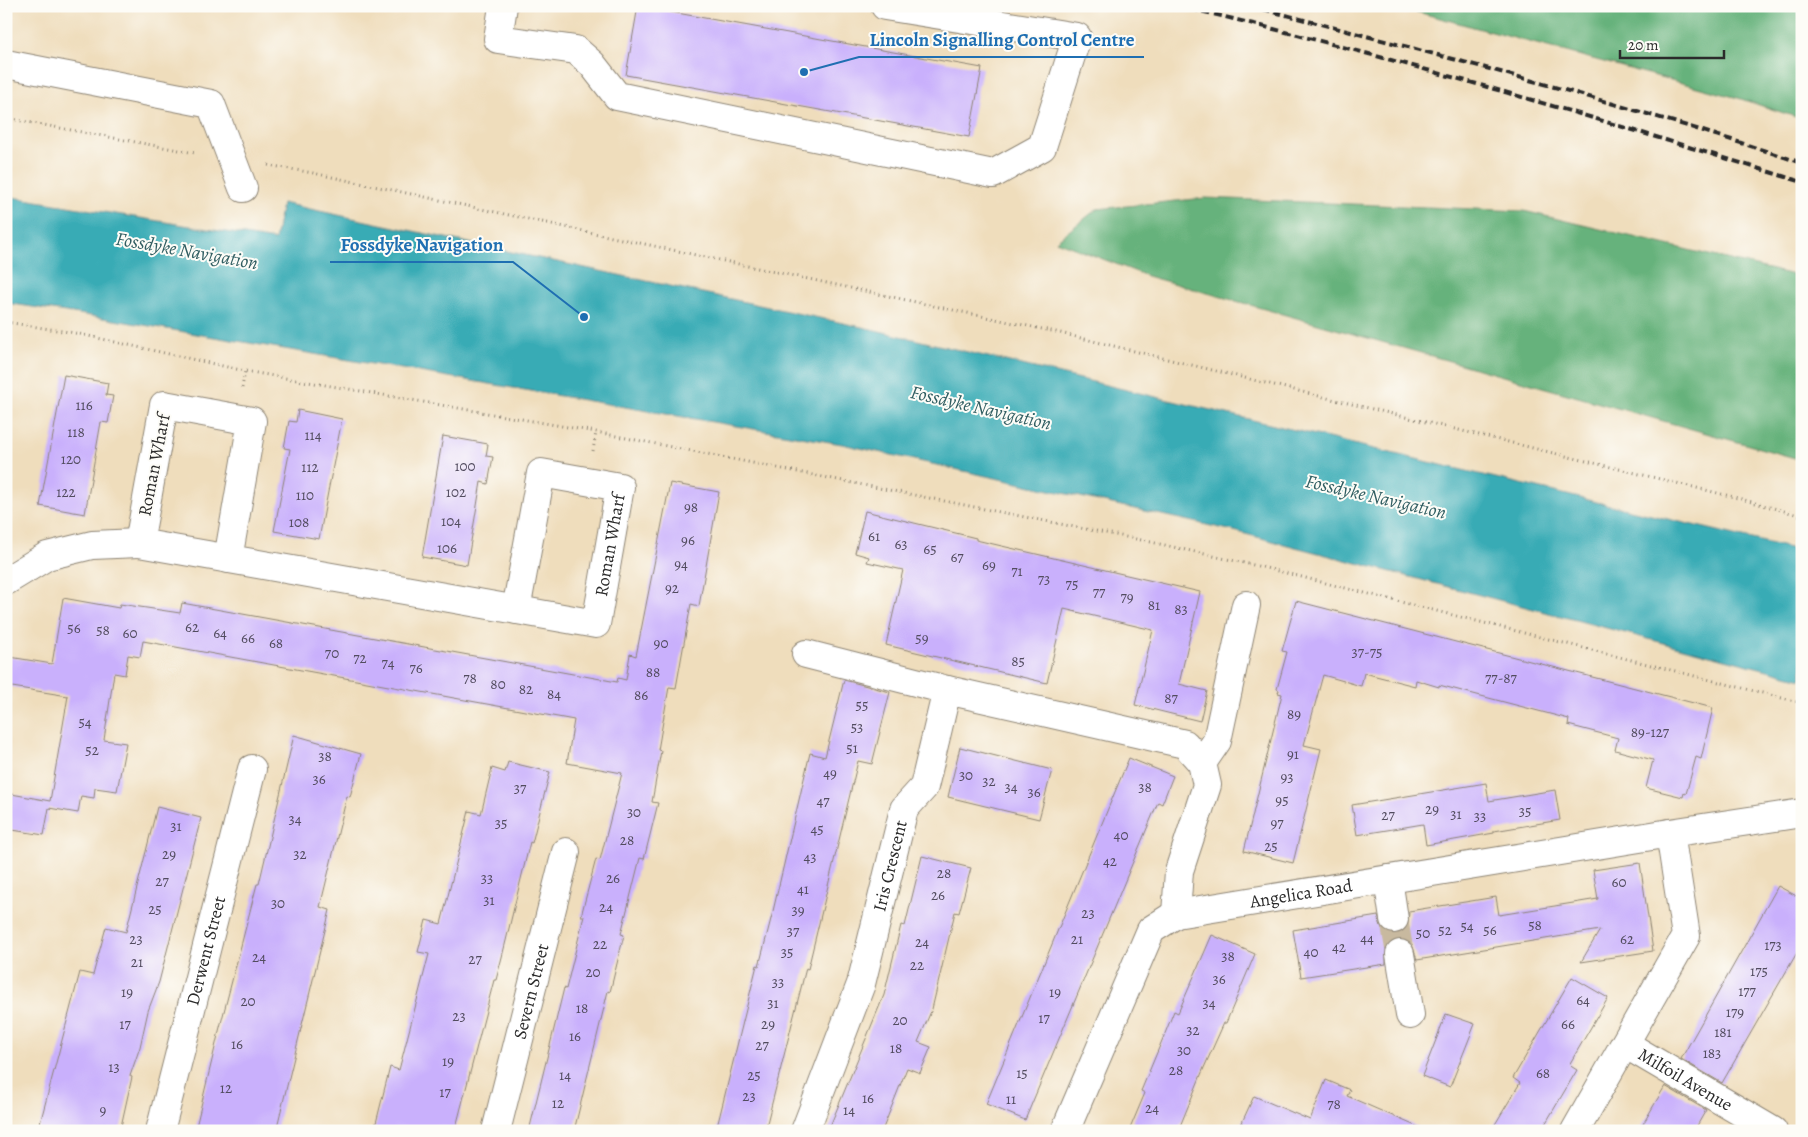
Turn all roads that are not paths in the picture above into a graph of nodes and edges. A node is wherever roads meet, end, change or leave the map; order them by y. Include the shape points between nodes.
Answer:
1 (503, 6) edge
2 (885, 6) edge
3 (6, 64) edge
4 (242, 188) dead end
5 (139, 543) junction
6 (228, 559) junction
7 (6, 581) edge
8 (1246, 605) dead end
9 (516, 610) junction
10 (806, 654) dead end
11 (947, 690) junction
12 (1202, 763) junction
13 (252, 769) dead end
14 (1802, 813) edge
15 (1670, 834) junction
16 (566, 852) dead end
17 (1388, 879) junction
18 (1176, 914) junction
19 (1394, 919) tunnel mouth
20 (1400, 954) tunnel mouth
21 (1410, 1015) dead end
22 (1625, 1044) junction
23 (160, 1131) edge
24 (496, 1131) edge
25 (805, 1131) edge
26 (1065, 1131) edge
27 (1575, 1131) edge
28 (1773, 1131) edge

1 - 2 street via 498,39 576,50 592,64 617,96 994,174 1042,146 1077,37
3 - 4 street via 211,104
5 - 6 street, Roman Wharf
5 - 6 street, Roman Wharf via 164,405 252,421
5 - 7 street, Roman Wharf via 92,545 47,556
6 - 9 street, Roman Wharf
8 - 12 street via 1217,741
9 - 9 street, Roman Wharf via 596,624 620,487 541,472
10 - 11 street
11 - 12 street via 1186,744
11 - 25 street, Iris Crescent via 924,787 904,809 861,984
12 - 18 street via 1208,785 1180,871
13 - 23 street, Derwent Street
14 - 15 street, Angelica Road
15 - 17 street, Angelica Road
15 - 22 street via 1686,936
16 - 24 street, Severn Street
17 - 18 street, Angelica Road
17 - 19 street
18 - 26 street, Angelica Road via 1151,930
20 - 21 street
22 - 27 street
22 - 28 street, Milfoil Avenue

